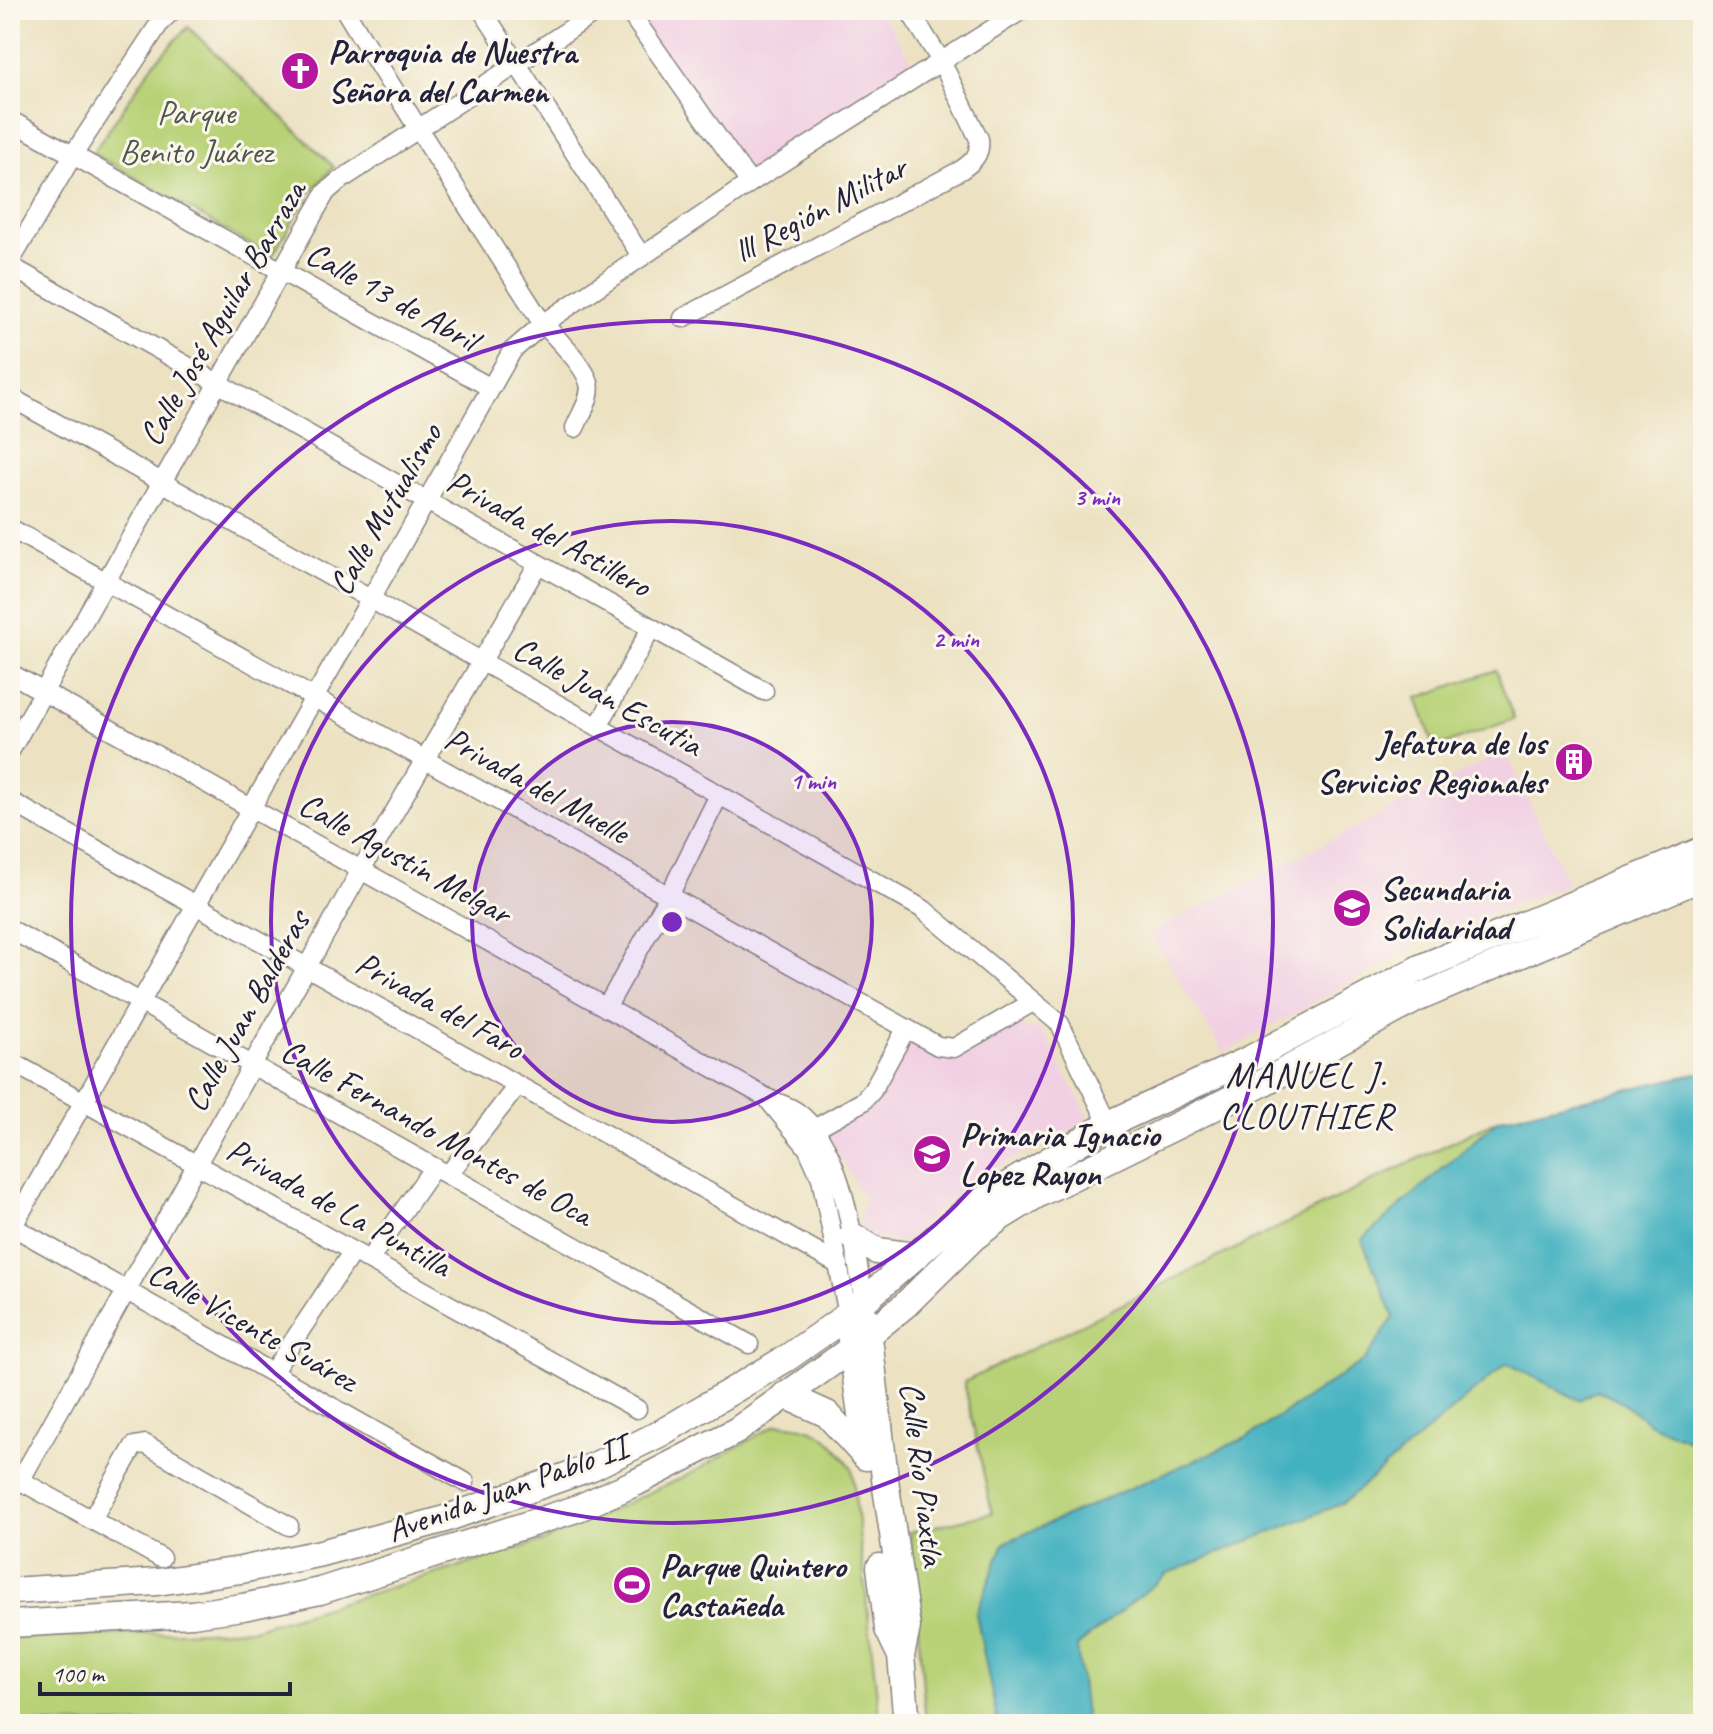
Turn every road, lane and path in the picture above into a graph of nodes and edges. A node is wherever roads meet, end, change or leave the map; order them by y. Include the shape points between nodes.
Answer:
1 (345, 10) edge
2 (482, 10) edge
3 (599, 10) edge
4 (628, 10) edge
5 (909, 10) edge
6 (1022, 10) edge
7 (161, 14) edge
8 (941, 61) junction
9 (517, 64) junction
10 (10, 120) edge
11 (417, 129) junction
12 (73, 155) junction
13 (750, 183) junction
14 (642, 257) junction
15 (10, 264) edge
16 (281, 270) junction
17 (683, 318) dead end
18 (543, 324) junction
19 (217, 383) junction
20 (491, 388) junction
21 (10, 397) edge
22 (575, 428) dead end
23 (161, 482) junction
24 (427, 501) junction
25 (10, 528) edge
26 (538, 564) junction
27 (106, 580) junction
28 (370, 600) junction
29 (651, 628) junction
30 (482, 662) junction
31 (10, 673) edge
32 (764, 691) dead end
33 (43, 692) junction
34 (314, 698) junction
35 (598, 727) junction
36 (10, 751) edge
37 (425, 759) junction
38 (719, 795) junction
39 (10, 801) edge
40 (251, 808) junction
41 (1703, 850) edge
42 (361, 870) junction
43 (1703, 877) edge
44 (669, 896) junction
45 (196, 905) junction
46 (10, 929) edge
47 (308, 967) junction
48 (141, 1002) junction
49 (1033, 1002) junction
50 (606, 1008) junction
51 (906, 1029) junction
52 (1308, 1043) junction
53 (10, 1061) edge
54 (253, 1065) junction
55 (518, 1085) junction
56 (769, 1099) junction
57 (84, 1102) junction
58 (1109, 1124) junction
59 (814, 1129) junction
60 (1123, 1154) junction
61 (197, 1165) junction
62 (441, 1171) junction
63 (11, 1228) edge
64 (852, 1236) junction
65 (361, 1255) junction
66 (915, 1256) junction
67 (839, 1265) junction
68 (126, 1291) junction
69 (856, 1308) junction
70 (860, 1341) junction
71 (749, 1344) dead end
72 (272, 1373) junction
73 (785, 1395) junction
74 (637, 1409) dead end
75 (867, 1458) junction
76 (13, 1482) edge
77 (465, 1482) dead end
78 (92, 1519) junction
79 (442, 1520) junction
80 (289, 1526) dead end
81 (458, 1548) junction
82 (161, 1558) dead end
83 (10, 1591) edge
84 (10, 1624) edge
85 (901, 1656) junction
86 (907, 1724) edge

1 - 11 street
2 - 9 street
3 - 9 street, Calle José Aguilar Barraza
4 - 13 street
5 - 8 street
6 - 8 street, Calle Mutualismo
7 - 12 street
8 - 13 street, Calle Mutualismo
8 - 17 street, lll Región Militar via 979,139 971,163
9 - 11 street, Calle José Aguilar Barraza
9 - 14 street
10 - 12 street, Calle 13 de Abril
11 - 16 street, Calle José Aguilar Barraza via 326,192
11 - 18 street
12 - 15 street
12 - 16 street, Calle 13 de Abril
13 - 14 street, Calle Mutualismo
14 - 18 street, Calle Mutualismo
15 - 19 street, Privada del Astillero
16 - 19 street, Calle José Aguilar Barraza
16 - 20 street, Calle 13 de Abril
18 - 20 street, Calle Mutualismo via 512,351
18 - 22 street via 590,386
19 - 23 street, Calle José Aguilar Barraza
19 - 24 street, Privada del Astillero
20 - 24 street, Calle Mutualismo
21 - 23 street, Calle Juan Escutia
23 - 27 street, Calle José Aguilar Barraza
23 - 28 street, Calle Juan Escutia
24 - 26 street, Privada del Astillero
24 - 28 street, Calle Mutualismo
25 - 27 street, Privada del Muelle
26 - 29 street, Privada del Astillero
26 - 30 street, Calle Juan Balderas
27 - 33 street, Calle José Aguilar Barraza
27 - 34 street, Privada del Muelle
28 - 30 street, Calle Juan Escutia
28 - 34 street, Calle Mutualismo
29 - 32 street, Privada del Astillero
29 - 35 street
30 - 35 street, Calle Juan Escutia
30 - 37 street, Calle Juan Balderas
31 - 33 street, Calle Agustín Melgar
33 - 36 street, Calle José Aguilar Barraza
33 - 40 street, Calle Agustín Melgar
34 - 37 street, Privada del Muelle
34 - 40 street, Calle Mutualismo
35 - 38 street, Calle Juan Escutia
37 - 42 street, Calle Juan Balderas
37 - 44 street, Privada del Muelle
38 - 44 street
38 - 49 street, Calle Juan Escutia via 923,909
39 - 45 street, Privada del Faro
40 - 42 street, Calle Agustín Melgar
40 - 45 street, Calle Mutualismo
41 - 52 main road, Avenida Juan Pablo II via 1420,968
42 - 47 street, Calle Juan Balderas
42 - 50 street, Calle Agustín Melgar
43 - 52 main road, Avenida Juan Pablo II
44 - 50 street
44 - 51 street, Privada del Muelle
45 - 47 street, Privada del Faro
45 - 48 street, Calle Mutualismo
46 - 48 street, Calle Fernando Montes de Oca
47 - 54 street, Calle Juan Balderas
47 - 55 street, Privada del Faro
48 - 54 street, Calle Fernando Montes de Oca
48 - 57 street, Calle Mutualismo
49 - 51 street, Privada del Muelle via 954,1048 938,1046
49 - 58 street, Calle Juan Escutia via 1060,1024
50 - 56 street, Calle Agustín Melgar
51 - 59 street via 862,1102
52 - 58 main road, Avenida Juan Pablo II via 1250,1059
52 - 60 main road, Avenida Juan Pablo II
53 - 57 street, Privada de La Puntilla
54 - 61 street, Calle Juan Balderas
54 - 62 street, Calle Fernando Montes de Oca
55 - 62 street
55 - 67 street, Privada del Faro
56 - 59 street, Calle Agustín Melgar via 797,1111
56 - 67 street, Calle Agustín Melgar via 807,1147 821,1178
57 - 61 street, Privada de La Puntilla
57 - 63 street, Calle Mutualismo
58 - 60 street
58 - 66 main road, Avenida Juan Pablo II via 990,1194
59 - 64 street, Calle Agustín Melgar via 834,1168
60 - 70 main road, Avenida Juan Pablo II via 1001,1217
61 - 65 street, Privada de La Puntilla
61 - 68 street, Calle Juan Balderas
62 - 65 street
62 - 71 street, Calle Fernando Montes de Oca
63 - 68 street, Calle Vicente Suárez
64 - 66 main road via 877,1251
64 - 69 street, Calle Agustín Melgar
65 - 72 street
65 - 74 street, Privada de La Puntilla
66 - 69 main road, Avenida Juan Pablo II
67 - 69 street, Calle Agustín Melgar
68 - 72 street, Calle Vicente Suárez
68 - 76 street, Calle Juan Balderas
69 - 70 main road, Calle Río Piaxtla
69 - 79 main road, Avenida Juan Pablo II via 732,1393 661,1433 592,1467
70 - 73 main road, Avenida Juan Pablo II
70 - 75 main road, Calle Río Piaxtla
70 - 85 main road, Calle Río Piaxtla via 907,1627
72 - 77 street, Calle Vicente Suárez
73 - 75 main road via 827,1414
73 - 81 main road, Avenida Juan Pablo II via 736,1431 637,1482 576,1509
75 - 85 main road, Calle Río Piaxtla via 888,1629
76 - 78 street
78 - 80 street via 134,1446 145,1444
78 - 82 street
79 - 81 main road
79 - 83 main road, Avenida Juan Pablo II via 241,1570 157,1582
81 - 84 main road, Avenida Juan Pablo II via 320,1591 243,1607
85 - 86 main road, Calle Río Piaxtla

